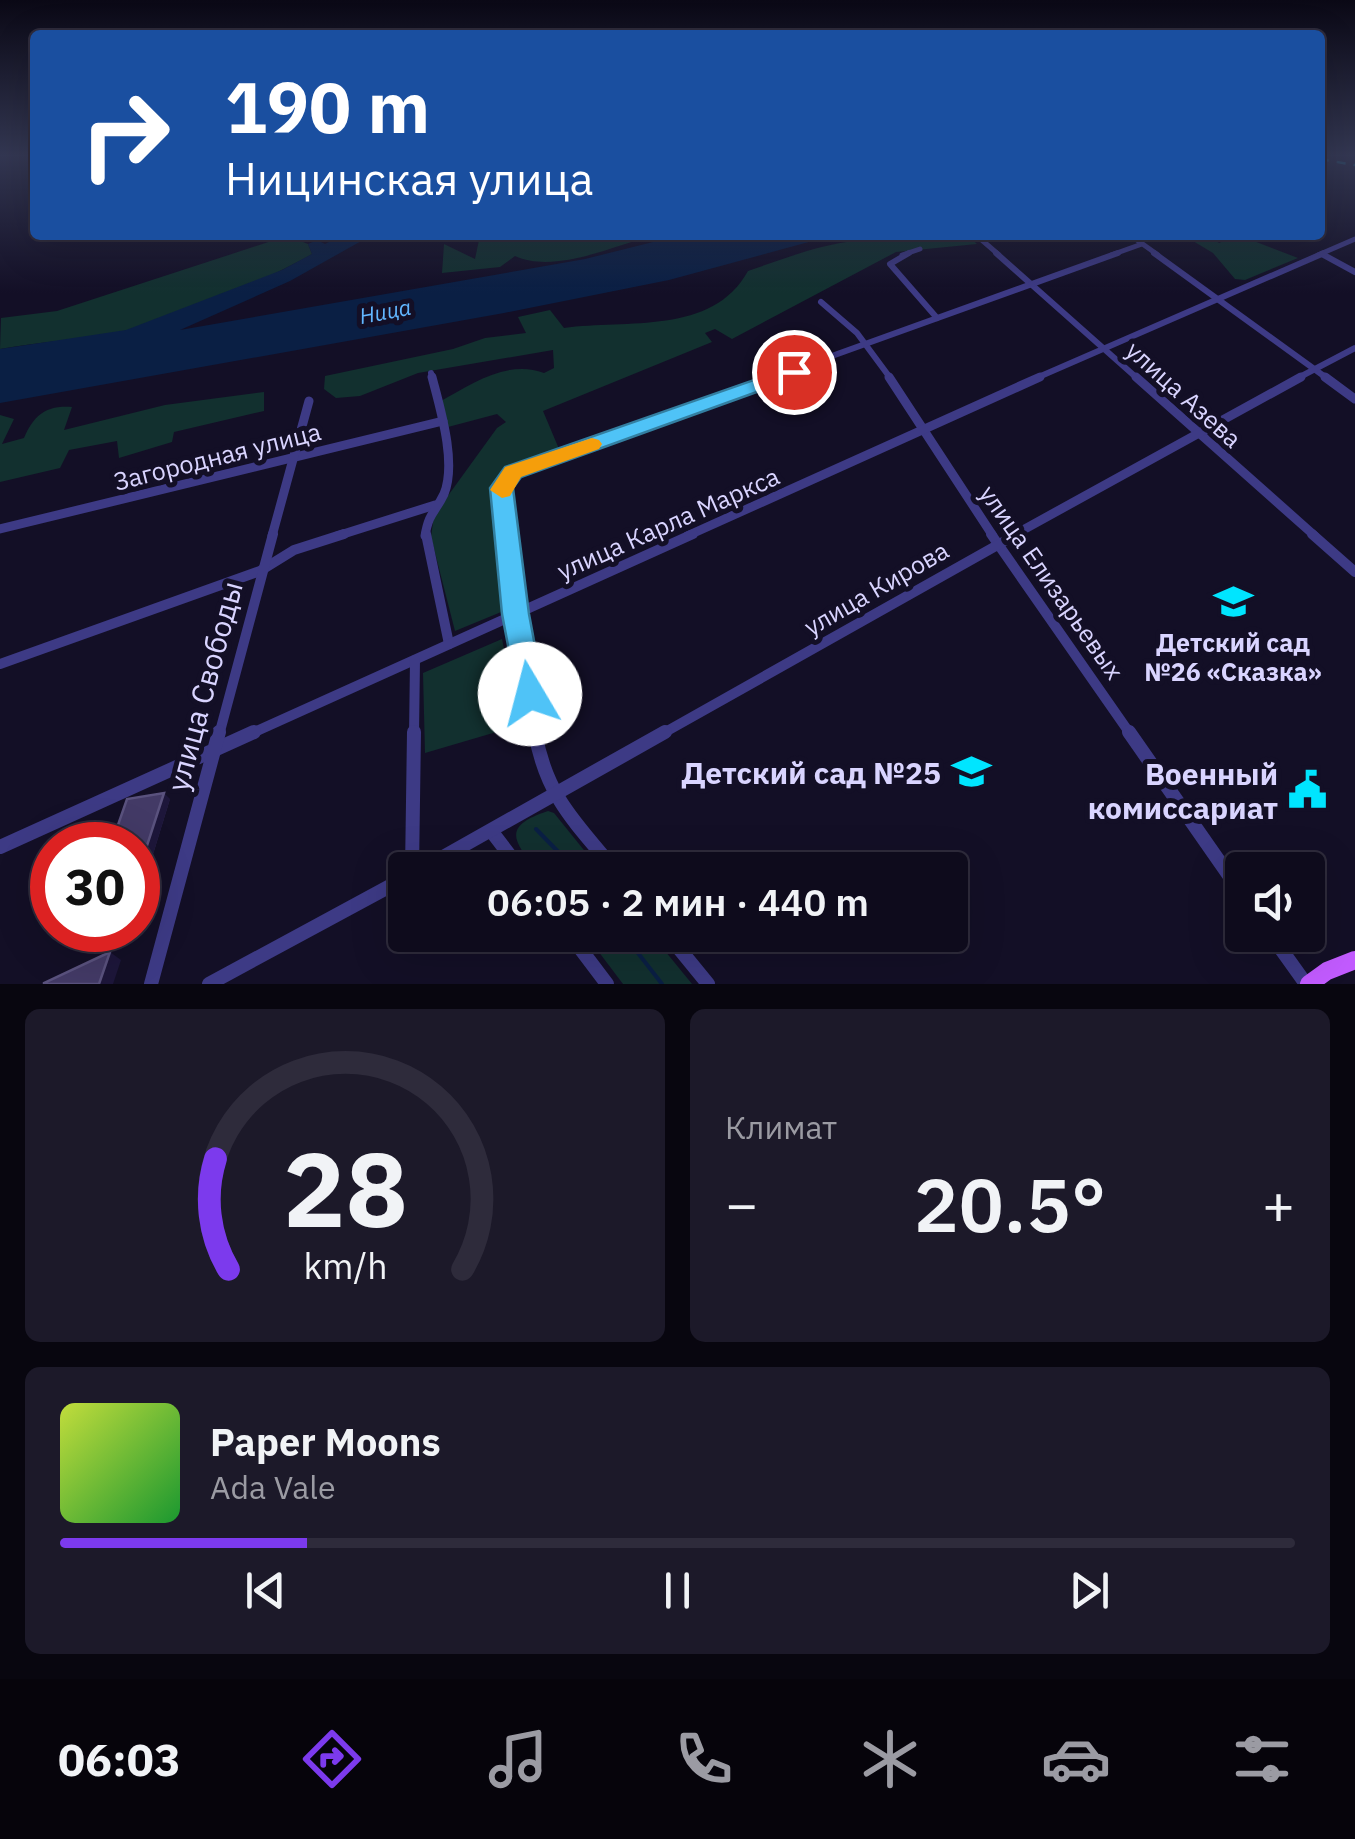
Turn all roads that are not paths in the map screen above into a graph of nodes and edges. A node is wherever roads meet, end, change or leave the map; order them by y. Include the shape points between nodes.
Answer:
1 (982, 240) edge
2 (1137, 240) edge
3 (1355, 240) edge
4 (1142, 244) junction
5 (920, 250) dead end
6 (1322, 254) junction
7 (1355, 272) edge
8 (1032, 284) junction
9 (1216, 299) junction
10 (821, 302) dead end
11 (937, 318) junction
12 (866, 344) junction
13 (1104, 348) junction
14 (1355, 348) edge
15 (1316, 370) junction
16 (431, 373) dead end
17 (1355, 399) edge
18 (309, 401) dead end
19 (443, 421) junction
20 (920, 431) junction
21 (1196, 433) junction
22 (291, 460) junction
23 (435, 505) junction
24 (0, 529) edge
25 (998, 545) junction
26 (260, 572) junction
27 (1355, 572) edge
28 (515, 614) junction
29 (449, 644) junction
30 (415, 660) junction
31 (0, 664) edge
32 (212, 752) junction
33 (554, 796) junction
34 (492, 832) junction
35 (0, 847) edge
36 (412, 852) edge
37 (454, 852) edge
38 (507, 852) edge
39 (600, 852) edge
40 (1225, 870) edge
41 (388, 887) edge
42 (583, 952) edge
43 (682, 952) edge
44 (1284, 952) edge
45 (1355, 960) edge
46 (151, 984) edge
47 (209, 984) edge
48 (607, 984) edge
49 (708, 984) edge
50 (1307, 984) edge

1 - 8 street, улица Азева
2 - 4 street
3 - 6 street, улица Карла Маркса
4 - 8 street
4 - 9 street
5 - 11 street via 890,264
6 - 7 street
6 - 9 street, улица Карла Маркса
8 - 11 street
8 - 13 street, улица Азева
9 - 13 street, улица Карла Маркса
9 - 15 street
10 - 12 street, улица Елизарьевых
11 - 12 street
12 - 20 street, улица Елизарьевых
12 - 28 street via 513,472 502,488
13 - 20 street, улица Карла Маркса
13 - 21 street, улица Азева
14 - 15 street, улица Кирова
15 - 17 street
15 - 21 street, улица Кирова
16 - 19 street
18 - 22 street, улица Свободы
19 - 22 street, Загородная улица
19 - 23 street via 445,492
20 - 25 street, улица Елизарьевых
20 - 28 street, улица Карла Маркса
21 - 25 street, улица Кирова
21 - 27 street, улица Азева
22 - 24 street, Загородная улица
22 - 26 street, улица Свободы
23 - 26 street via 294,550
23 - 29 street via 426,538
25 - 33 street, улица Кирова
25 - 40 street, улица Елизарьевых
26 - 31 street
26 - 32 street, улица Свободы
28 - 29 street, улица Карла Маркса
28 - 33 street via 540,762
29 - 30 street, улица Карла Маркса
30 - 32 street, улица Карла Маркса
30 - 36 street
32 - 35 street, улица Карла Маркса
32 - 46 street, улица Свободы
33 - 34 street, улица Кирова
33 - 39 street
34 - 37 street, улица Кирова
34 - 38 street
41 - 47 street
42 - 48 street
43 - 49 street
44 - 50 street
45 - 50 main road

